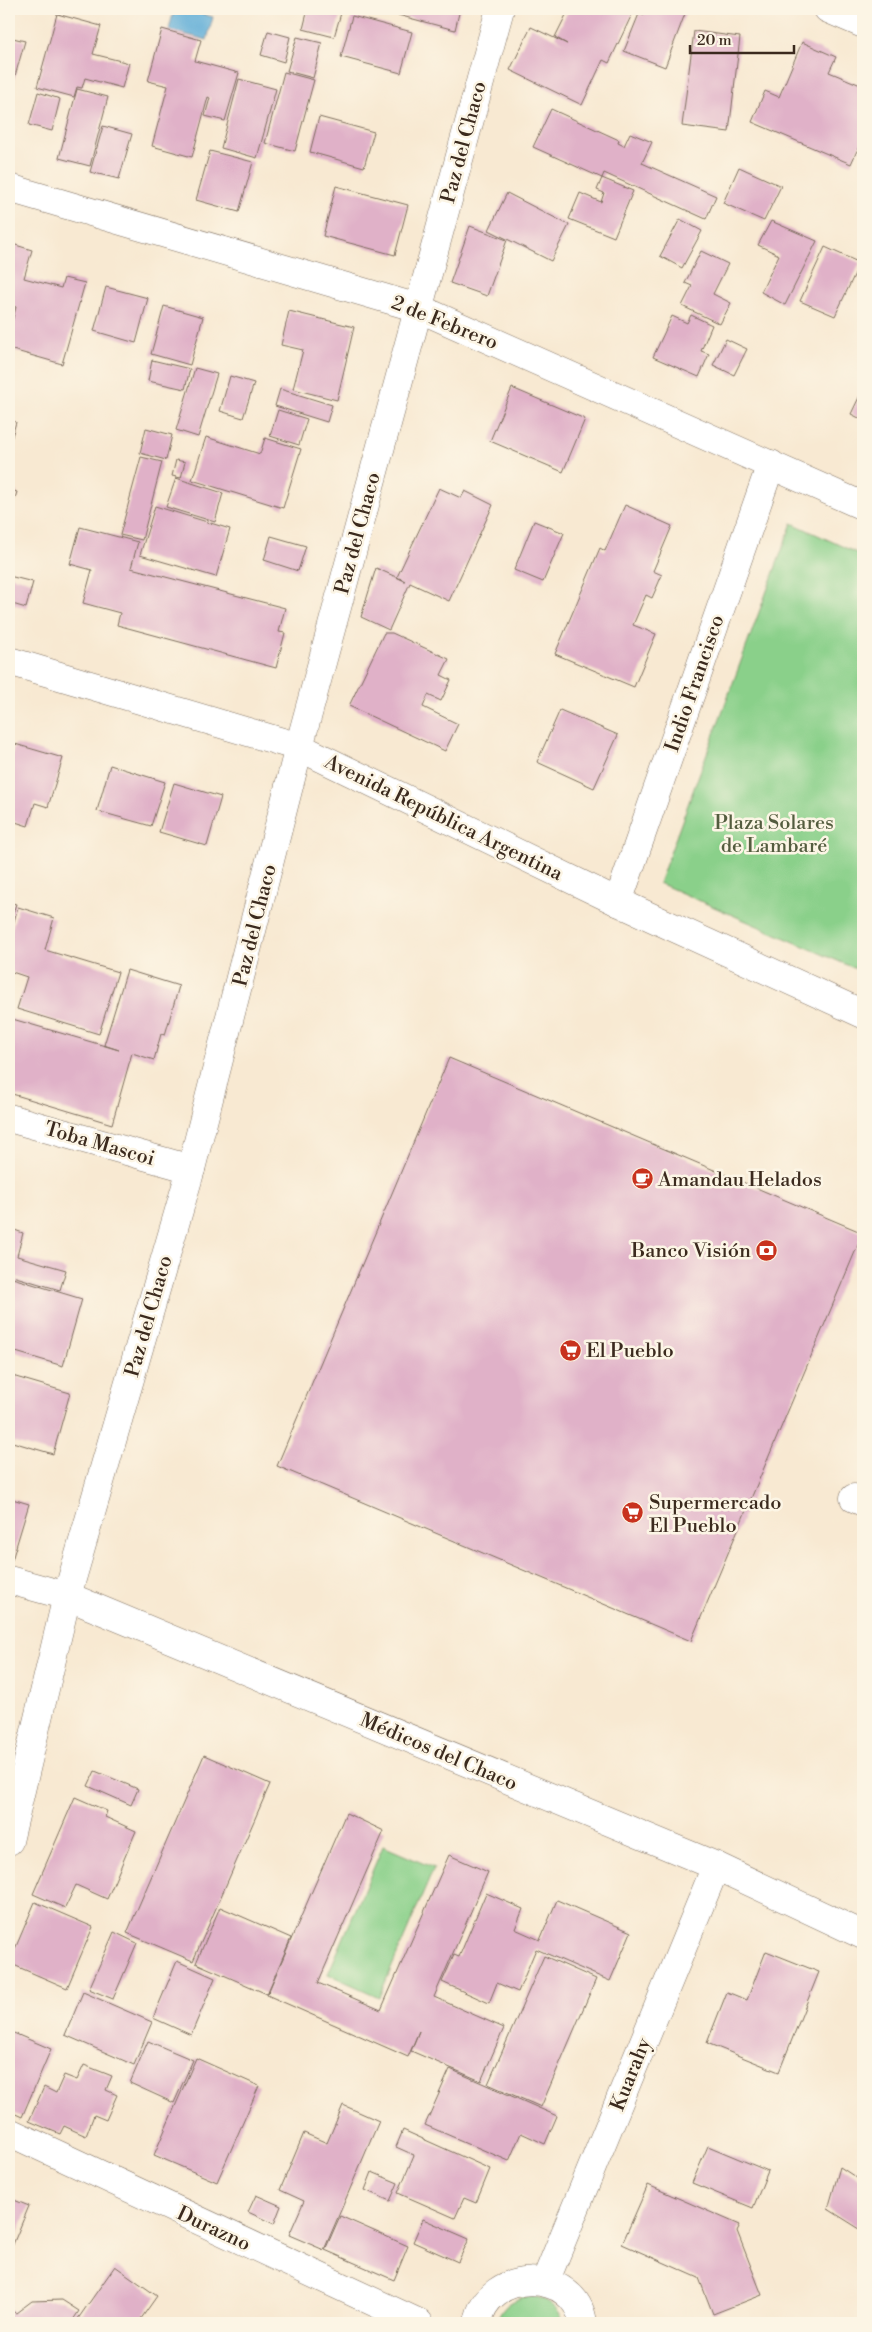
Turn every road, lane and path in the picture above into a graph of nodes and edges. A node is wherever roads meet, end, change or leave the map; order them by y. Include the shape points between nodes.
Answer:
1 (500, 9) edge
2 (828, 9) edge
3 (863, 24) edge
4 (9, 188) edge
5 (418, 308) junction
6 (770, 464) junction
7 (863, 506) edge
8 (9, 661) edge
9 (299, 747) junction
10 (618, 902) junction
11 (863, 1014) edge
12 (9, 1118) edge
13 (191, 1169) junction
14 (9, 1580) edge
15 (68, 1596) junction
16 (9, 1841) edge
17 (716, 1866) junction
18 (863, 1935) edge
19 (9, 2132) edge
20 (545, 2282) junction
21 (419, 2323) edge
22 (478, 2323) edge
23 (583, 2323) edge

1 - 5 street, Paz del Chaco
2 - 3 street
4 - 5 street, 2 de Febrero
5 - 6 street, 2 de Febrero
5 - 9 street, Paz del Chaco
6 - 7 street, 2 de Febrero
6 - 10 street, Indio Francisco
8 - 9 street, Avenida República Argentina
9 - 10 street, Avenida República Argentina
9 - 13 street, Paz del Chaco
10 - 11 street, Avenida República Argentina
12 - 13 street, Toba Mascoi
13 - 15 street, Paz del Chaco
14 - 15 street, Médicos del Chaco
15 - 16 street, Paz del Chaco
15 - 17 street, Médicos del Chaco
17 - 18 street, Médicos del Chaco
17 - 20 street, Kuarahy
19 - 21 street, Durazno
20 - 22 street via 528,2280 512,2283 497,2291 486,2304
20 - 23 street via 561,2289 574,2302

